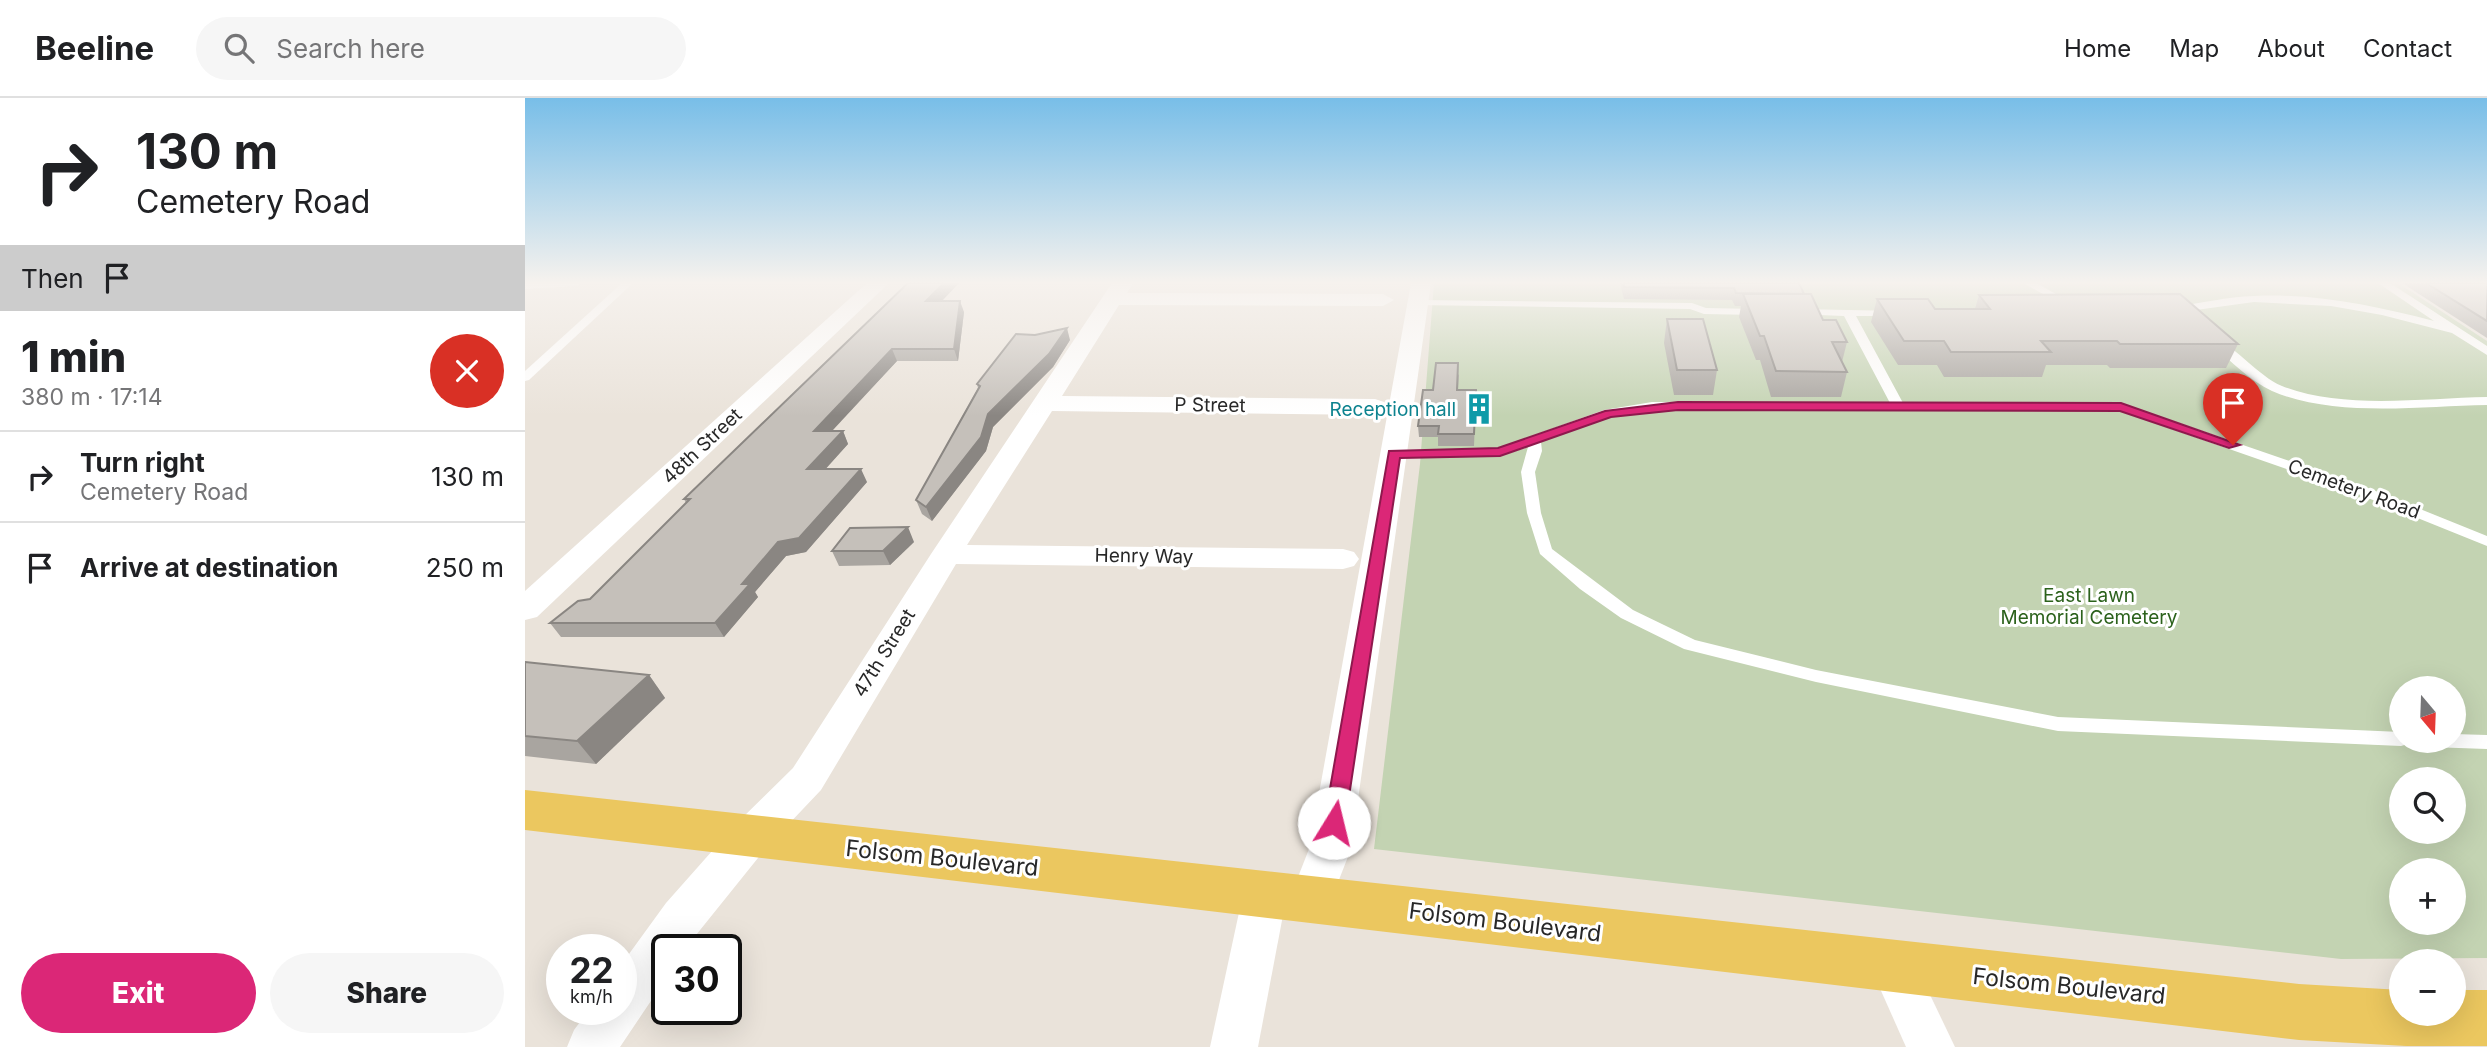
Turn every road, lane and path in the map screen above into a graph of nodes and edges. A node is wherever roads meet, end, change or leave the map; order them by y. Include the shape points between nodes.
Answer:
1 (579, 327) edge
2 (831, 327) edge
3 (1094, 327) edge
4 (1414, 327) edge
5 (1856, 327) edge
6 (2443, 327) edge
7 (2452, 327) edge
8 (2458, 331) junction
9 (2205, 334) edge
10 (2487, 351) edge
11 (525, 377) edge
12 (2487, 401) edge
13 (1045, 403) junction
14 (1375, 407) dead end
15 (1899, 408) junction
16 (1534, 442) junction
17 (1394, 454) junction
18 (2487, 541) edge
19 (946, 554) junction
20 (1343, 559) dead end
21 (525, 609) edge
22 (2389, 738) edge
23 (2466, 741) edge
24 (2487, 742) edge
25 (525, 810) edge
26 (751, 836) junction
27 (1288, 897) junction
28 (1893, 966) junction
29 (637, 981) edge
30 (2487, 1018) edge
31 (606, 1025) edge
32 (591, 1047) edge
33 (1234, 1047) edge
34 (1931, 1047) edge

1 - 11 lane
2 - 21 street, 48th Street
3 - 13 street, 47th Street
4 - 17 street
5 - 15 lane
6 - 8 lane
7 - 8 lane
8 - 10 lane
9 - 12 lane via 2265,382 2294,394 2351,401
13 - 14 street, P Street
13 - 19 street, 47th Street
15 - 16 lane, Cemetery Road via 1652,407 1609,413
15 - 18 lane, Cemetery Road via 2121,407 2363,491
16 - 17 lane, Cemetery Road via 1485,454
16 - 22 lane via 1528,472 1545,551 1627,614 1691,645 1816,676 2058,724
17 - 27 street via 1330,849
19 - 20 street, Henry Way
19 - 26 street, 47th Street via 807,779
23 - 24 lane
25 - 26 main road, Folsom Boulevard
26 - 27 main road, Folsom Boulevard
26 - 29 street, 47th Street via 682,917
27 - 28 main road, Folsom Boulevard
27 - 33 street
28 - 30 main road, Folsom Boulevard via 2299,1012
28 - 34 street
31 - 32 street

